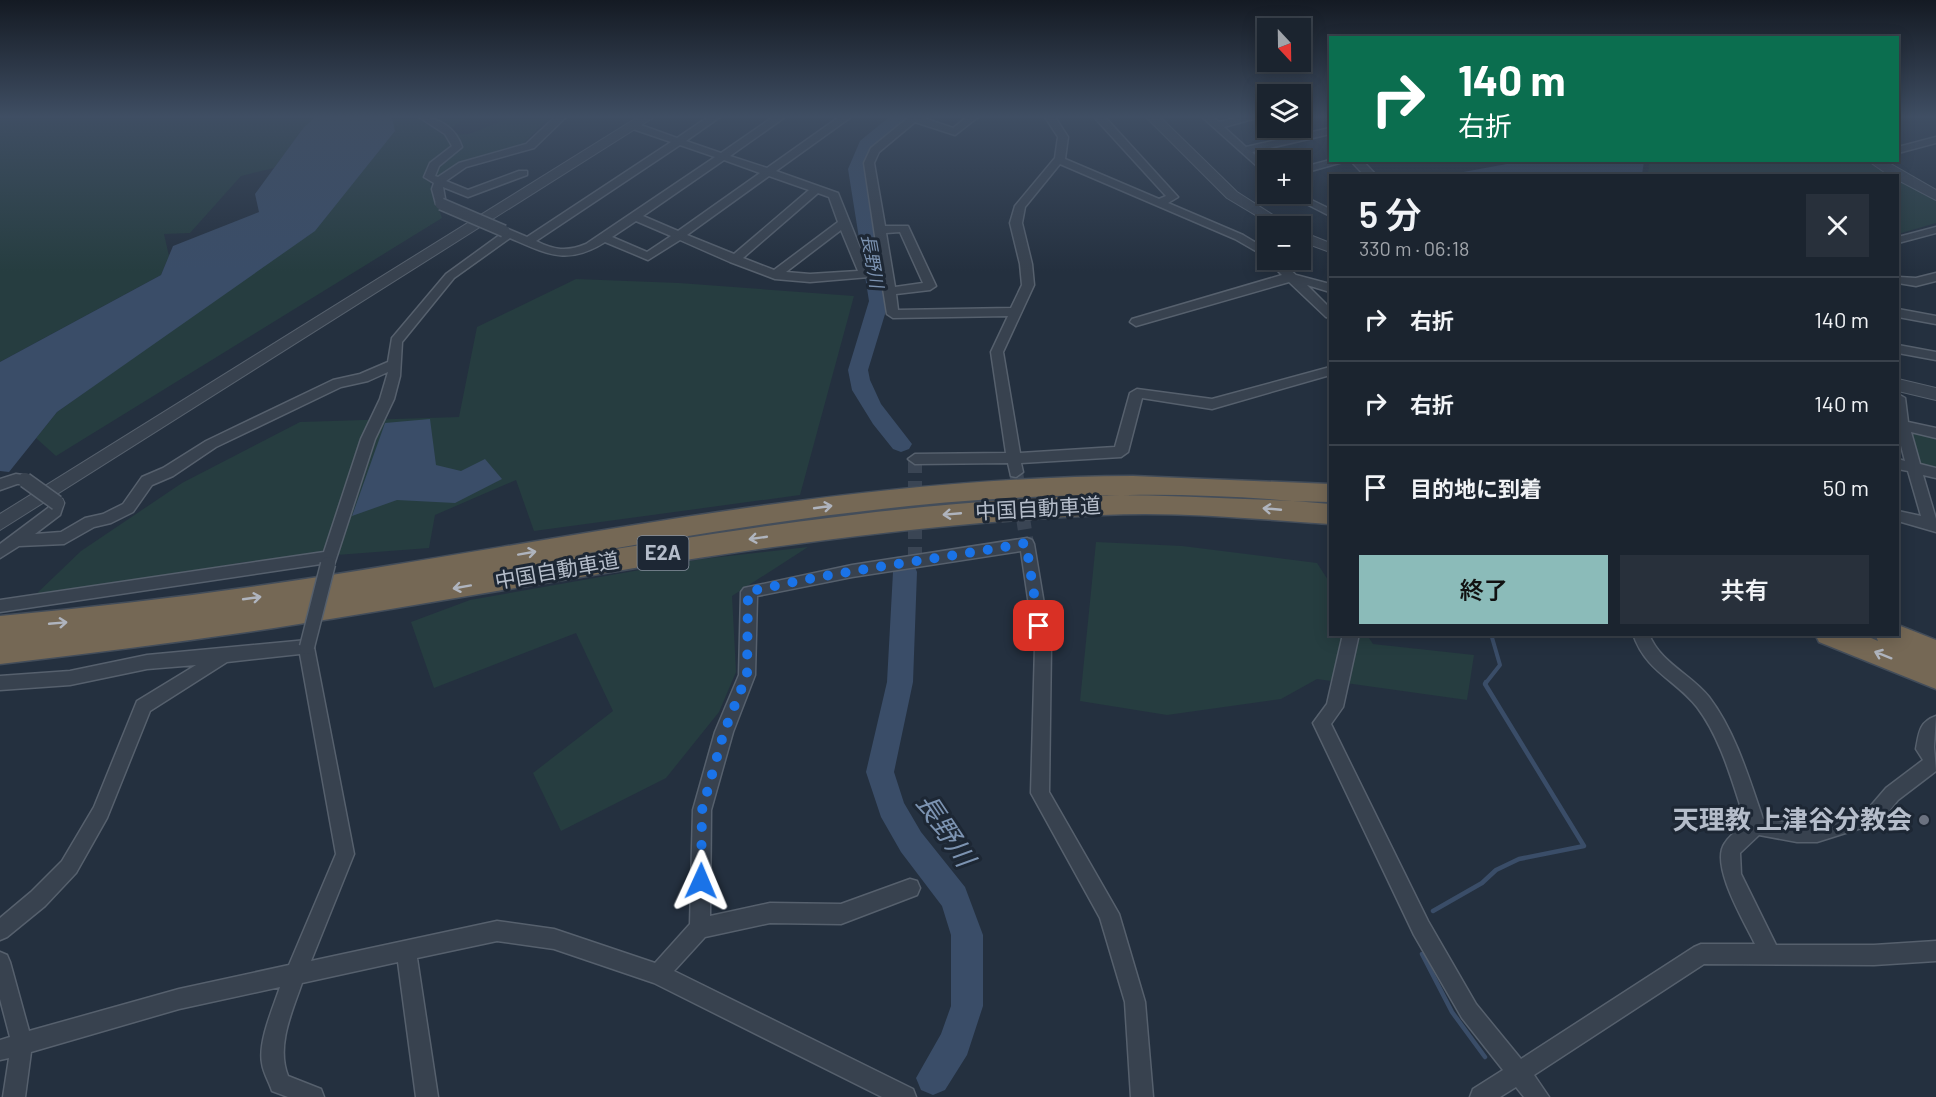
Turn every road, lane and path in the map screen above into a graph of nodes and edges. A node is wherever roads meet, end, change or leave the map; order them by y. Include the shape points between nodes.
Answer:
1 (433, 168) edge
2 (457, 168) edge
3 (557, 168) edge
4 (563, 168) edge
5 (639, 168) edge
6 (705, 168) edge
7 (757, 168) edge
8 (772, 168) edge
9 (870, 168) edge
10 (1052, 168) edge
11 (1079, 168) edge
12 (1146, 168) edge
13 (1205, 168) edge
14 (767, 172) junction
15 (523, 173) dead end
16 (1899, 175) edge
17 (438, 183) junction
18 (818, 188) junction
19 (1936, 196) edge
20 (1311, 201) edge
21 (1160, 202) junction
22 (1325, 207) edge
23 (1267, 216) edge
24 (635, 217) junction
25 (473, 218) junction
26 (844, 223) junction
27 (880, 230) junction
28 (1936, 230) edge
29 (507, 232) junction
30 (680, 236) junction
31 (604, 238) junction
32 (1311, 240) edge
33 (1899, 240) edge
34 (529, 241) junction
35 (1257, 248) edge
36 (1329, 248) edge
37 (734, 260) junction
38 (1284, 270) edge
39 (886, 272) junction
40 (865, 274) junction
41 (775, 275) junction
42 (1936, 277) edge
43 (1293, 278) junction
44 (1899, 280) edge
45 (1329, 288) edge
46 (890, 291) junction
47 (1015, 312) junction
48 (1329, 313) edge
49 (1899, 313) edge
50 (1936, 320) edge
51 (1136, 322) dead end
52 (1899, 349) edge
53 (1936, 356) edge
54 (394, 364) junction
55 (1329, 370) edge
56 (1899, 385) edge
57 (1936, 394) edge
58 (1900, 426) edge
59 (1936, 433) edge
60 (915, 459) dead end
61 (1899, 464) edge
62 (1015, 465) junction
63 (1915, 468) junction
64 (1936, 473) edge
65 (0, 485) edge
66 (1329, 493) edge
67 (0, 512) edge
68 (1329, 514) edge
69 (1899, 516) edge
70 (0, 523) edge
71 (1933, 525) edge
72 (18, 540) junction
73 (0, 552) edge
74 (329, 560) junction
75 (0, 606) edge
76 (0, 628) edge
77 (1351, 636) edge
78 (1642, 636) edge
79 (1834, 636) edge
80 (1895, 636) edge
81 (307, 647) junction
82 (0, 652) edge
83 (1936, 653) edge
84 (224, 656) junction
85 (1936, 676) edge
86 (0, 682) edge
87 (1936, 723) edge
88 (1935, 762) edge
89 (1756, 826) junction
90 (910, 888) dead end
91 (700, 928) junction
92 (0, 930) edge
93 (406, 951) junction
94 (1936, 951) edge
95 (1770, 954) junction
96 (0, 962) edge
97 (658, 974) junction
98 (294, 977) junction
99 (22, 1043) junction
100 (0, 1050) edge
101 (1518, 1072) junction
102 (14, 1097) edge
103 (313, 1097) edge
104 (427, 1097) edge
105 (905, 1097) edge
106 (1142, 1097) edge
107 (1481, 1097) edge
108 (1538, 1097) edge

1 - 17 street via 429,177
2 - 17 street
3 - 25 street
4 - 70 street
5 - 34 street
6 - 24 street
7 - 14 street
8 - 14 street
9 - 27 street
10 - 47 street via 1020,206 1016,223 1028,285
11 - 21 street
12 - 21 street via 1173,197
13 - 23 street via 1232,195
14 - 18 street
14 - 30 street
15 - 17 street via 468,194
16 - 19 street
17 - 25 street, bridge via 441,204
18 - 26 street via 834,195
18 - 37 street
20 - 22 street
21 - 35 street
24 - 30 street
24 - 31 street
25 - 29 street, bridge
25 - 67 street
26 - 40 street
26 - 41 street
27 - 39 street
27 - 46 street via 904,228 930,286
28 - 33 street
29 - 34 street
29 - 54 street via 450,276 396,341
30 - 31 street via 648,257
30 - 37 street
31 - 34 street via 589,249 555,255
32 - 36 street
37 - 41 street
38 - 43 street
39 - 40 street
39 - 46 street
40 - 41 street via 810,278
42 - 44 street via 1916,282
43 - 45 street
43 - 48 street
43 - 51 street
46 - 47 street via 893,314
47 - 62 street via 997,352
49 - 50 street
52 - 53 street
54 - 72 street via 363,378 338,383 211,444 147,481 128,508 106,519 90,522 64,538
54 - 74 street via 387,399 368,439
55 - 62 street via 1212,404 1137,393 1121,452
56 - 57 street
58 - 59 street
58 - 63 street
60 - 62 street
61 - 63 street
63 - 64 street
63 - 71 street
65 - 72 street, bridge via 25,480 57,503 55,511
76 -> 66 highway, 中国自動車道 / E2A via 185,608 747,518 926,495 1098,484
68 -> 82 highway, 中国自動車道 / E2A via 1256,507 1114,504 897,520 725,543 201,628
69 - 71 street
72 - 73 street
74 - 75 street
74 - 81 street, bridge
77 - 101 street via 1335,707 1322,723 1421,928 1469,1011
78 - 89 street via 1645,648 1659,666 1704,704 1732,760
85 -> 79 highway
80 - 83 highway
81 - 84 street
81 - 98 street via 345,854
84 - 86 street via 147,662 70,678
84 - 92 street via 143,706 101,812 69,867
87 - 88 street via 1928,729 1925,749
88 - 89 street via 1892,794 1874,816 1817,833
89 - 95 street via 1731,849 1731,875
90 - 91 street via 842,914 770,913
91 - 97 street
91 - 106 street via 702,810 724,732 747,675 748,592 817,575 1026,543 1042,646 1040,793 1109,914 1135,1002
93 - 97 street via 496,931 554,939
93 - 98 street
93 - 104 street
94 - 95 street
95 - 101 street via 1701,954
96 - 99 street
97 - 105 street
98 - 99 street via 179,999
98 - 103 street via 277,1026 272,1062 280,1083
99 - 100 street
99 - 102 street
101 - 107 street
101 - 108 street

